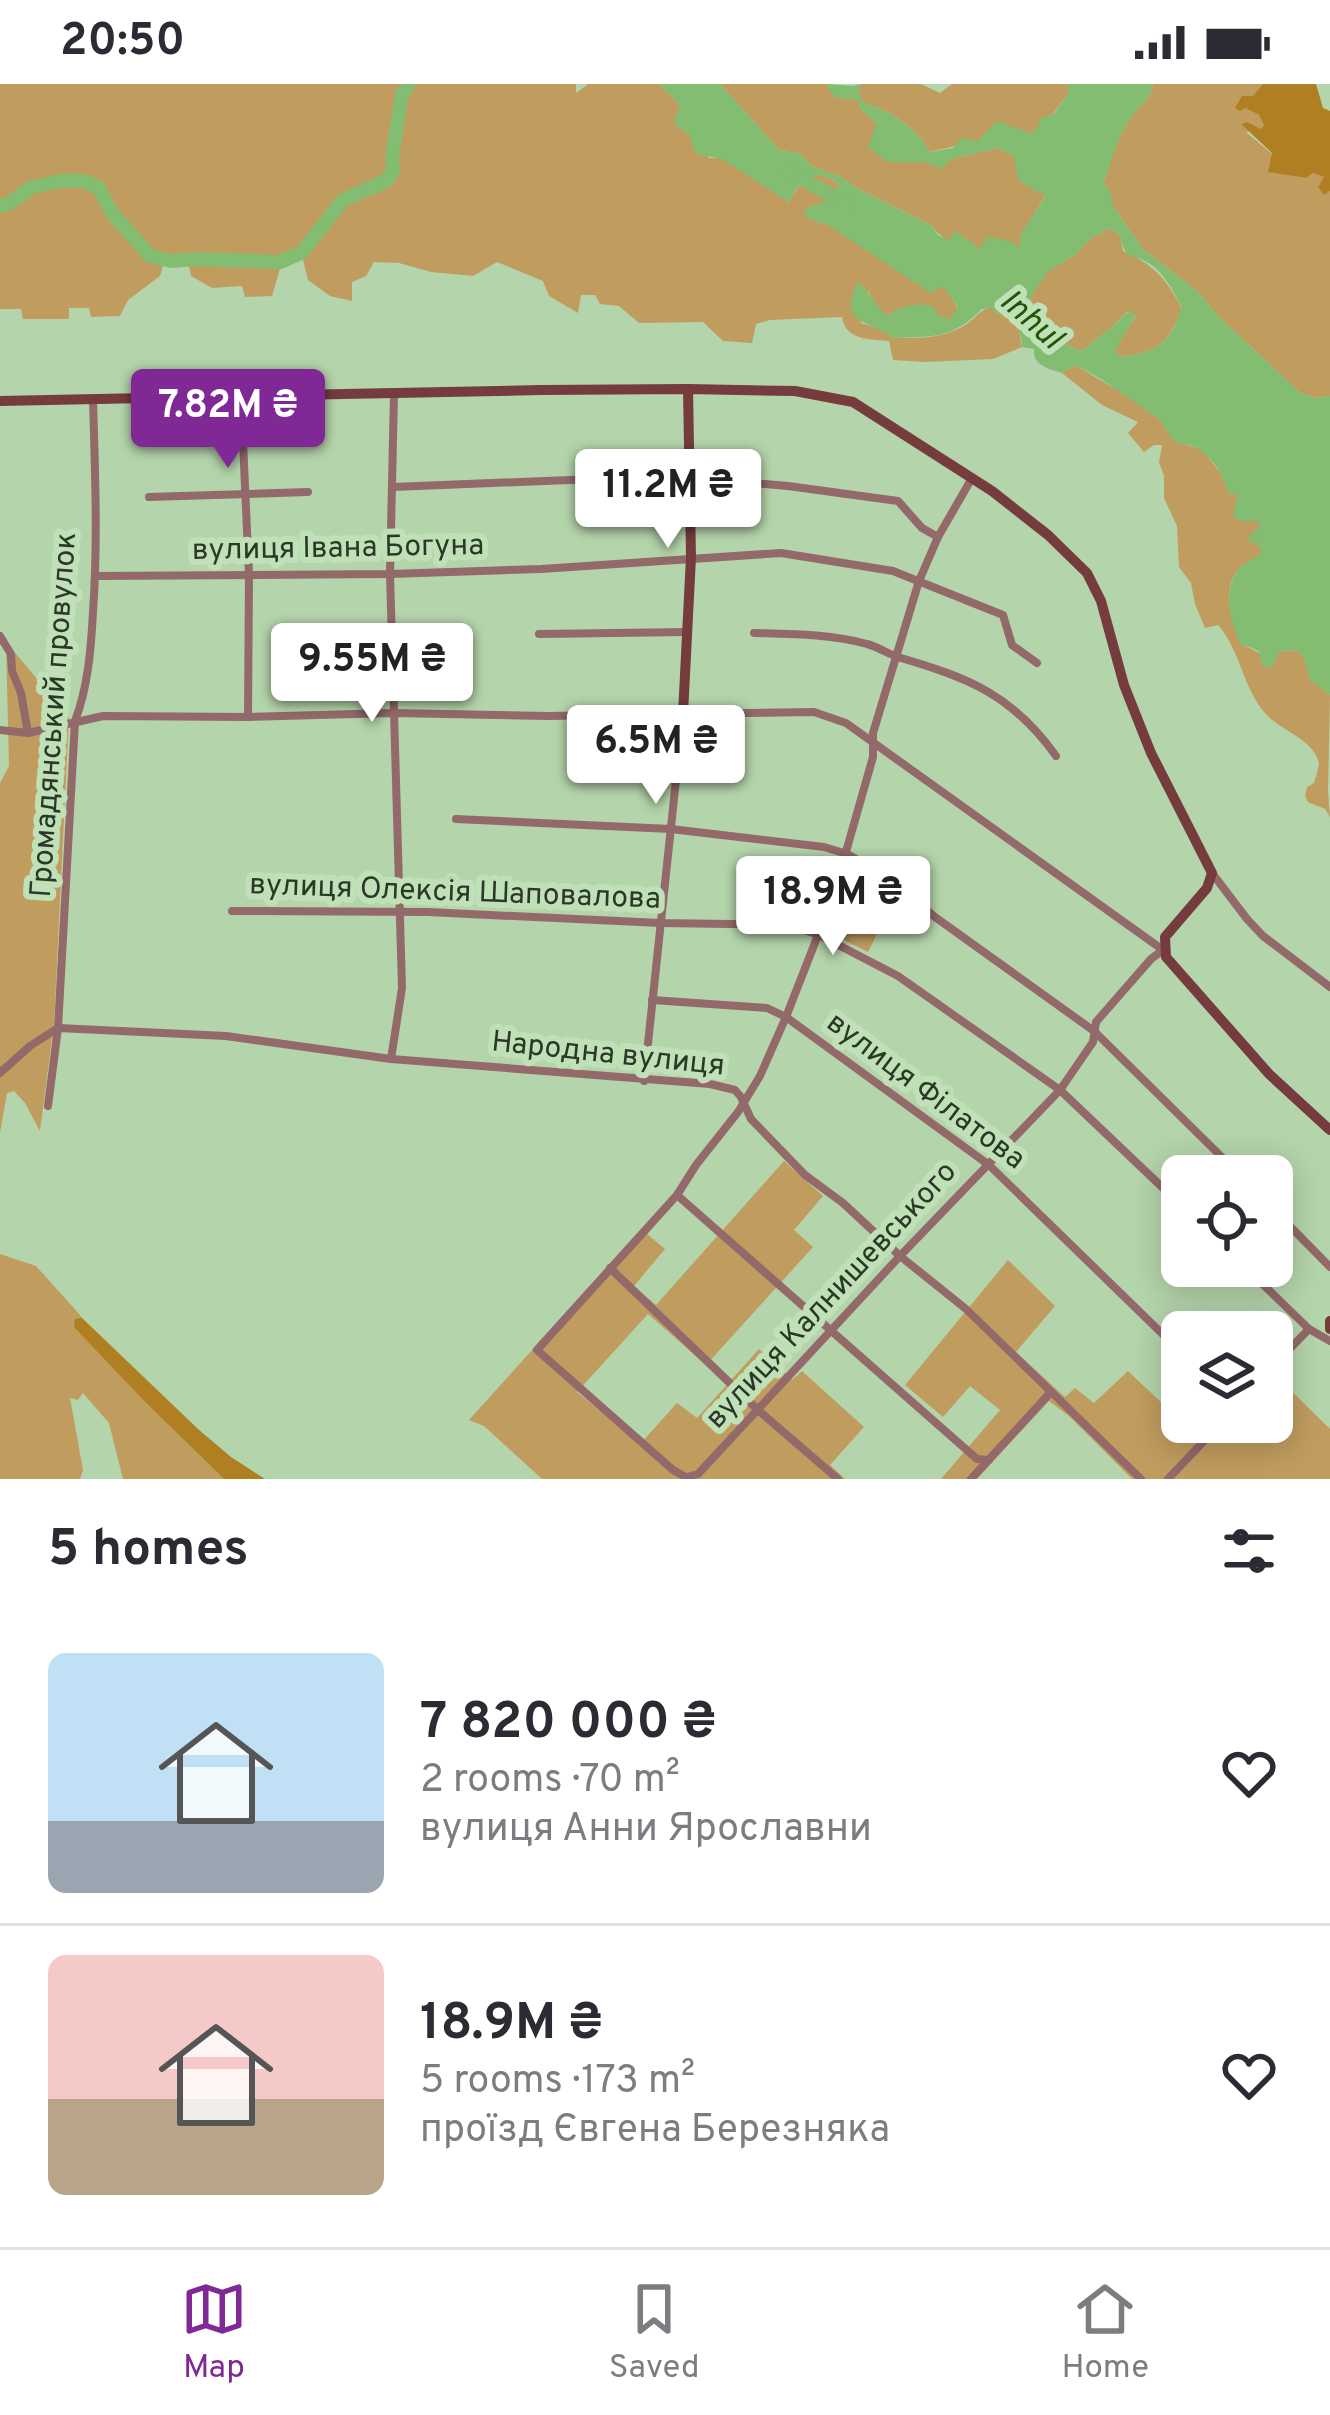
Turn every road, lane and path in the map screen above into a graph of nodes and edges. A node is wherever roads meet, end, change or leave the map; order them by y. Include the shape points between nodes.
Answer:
1 (688, 389) junction
2 (394, 394) junction
3 (241, 397) junction
4 (93, 399) junction
5 (0, 401) edge
6 (972, 478) junction
7 (688, 480) junction
8 (393, 488) junction
9 (308, 492) dead end
10 (149, 496) dead end
11 (244, 496) junction
12 (938, 537) junction
13 (691, 557) junction
14 (390, 574) junction
15 (250, 575) junction
16 (95, 576) junction
17 (919, 580) junction
18 (688, 632) junction
19 (754, 633) dead end
20 (539, 634) dead end
21 (0, 636) edge
22 (392, 644) junction
23 (340, 646) dead end
24 (896, 657) junction
25 (1036, 663) dead end
26 (393, 713) junction
27 (683, 714) junction
28 (248, 717) junction
29 (74, 722) junction
30 (0, 730) edge
31 (28, 733) junction
32 (874, 744) junction
33 (1056, 756) dead end
34 (457, 819) dead end
35 (671, 829) junction
36 (847, 854) junction
37 (1212, 873) junction
38 (232, 911) dead end
39 (399, 914) junction
40 (660, 923) junction
41 (819, 935) junction
42 (1163, 950) junction
43 (1330, 988) edge
44 (652, 1000) junction
45 (786, 1017) junction
46 (58, 1028) junction
47 (1094, 1031) junction
48 (392, 1059) junction
49 (0, 1073) edge
50 (644, 1081) junction
51 (1060, 1090) junction
52 (743, 1105) junction
53 (48, 1106) dead end
54 (1330, 1130) edge
55 (1220, 1155) edge
56 (988, 1165) junction
57 (1161, 1186) edge
58 (677, 1195) junction
59 (1293, 1229) edge
60 (900, 1256) junction
61 (1330, 1267) edge
62 (610, 1268) junction
63 (1266, 1287) edge
64 (1309, 1329) junction
65 (834, 1330) junction
66 (1161, 1333) edge
67 (1330, 1341) edge
68 (1293, 1345) edge
69 (1050, 1393) junction
70 (758, 1410) junction
71 (1202, 1443) edge
72 (988, 1460) junction
73 (688, 1478) edge
74 (838, 1479) edge
75 (971, 1479) edge
76 (1141, 1479) edge
77 (1168, 1479) edge

1 - 2 street
1 - 6 street via 796,391 854,402
1 - 7 street
2 - 3 street
2 - 8 street
3 - 4 street
3 - 11 street
4 - 5 street
4 - 16 street, Громадянський провулок
6 - 12 street
6 - 37 street via 1087,573 1151,753
7 - 8 street
7 - 12 street via 898,501
7 - 13 street
8 - 14 street
9 - 11 street
10 - 11 street
11 - 15 street
12 - 17 street
13 - 14 street, вулиця Івана Богуна
13 - 17 street, вулиця Івана Богуна via 782,553
13 - 18 street
14 - 15 street, вулиця Івана Богуна
14 - 22 street
15 - 16 street, вулиця Івана Богуна
15 - 28 street
16 - 29 street, Громадянський провулок via 91,650
17 - 24 street
17 - 25 street, вулиця Івана Богуна via 1003,615 1012,644
18 - 20 street
18 - 27 street
19 - 24 street via 868,644
21 - 31 street, Громадянський провулок
22 - 23 street
22 - 26 street
24 - 32 street
24 - 33 street via 988,690 1020,712
26 - 27 street
26 - 28 street
26 - 39 street
27 - 32 street via 814,712
27 - 35 street
28 - 29 street
29 - 31 street
29 - 46 street, Громадянський провулок
30 - 31 street
32 - 36 street
32 - 42 street
34 - 35 street
35 - 36 street
35 - 40 street
36 - 41 street
36 - 47 street
37 - 42 street
37 - 43 street via 1246,920
38 - 39 street, вулиця Олексія Шаповалова
39 - 40 street, вулиця Олексія Шаповалова
39 - 48 street via 402,988
40 - 41 street, вулиця Олексія Шаповалова via 788,925
40 - 44 street
41 - 45 street
41 - 51 street, вулиця Олексія Шаповалова via 898,976
42 - 47 street, вулиця Калнишевського
42 - 54 street via 1269,1074
44 - 45 street, вулиця Філатова
44 - 50 street
45 - 52 street
45 - 56 street, вулиця Філатова
46 - 48 street, Народна вулиця via 226,1036
46 - 49 street
46 - 53 street, Громадянський провулок
47 - 51 street, вулиця Калнишевського
47 - 55 street
48 - 50 street, Народна вулиця
50 - 52 street, Народна вулиця via 735,1090
51 - 56 street, вулиця Калнишевського
51 - 57 street, вулиця Олексія Шаповалова
52 - 58 street
52 - 60 street, Народна вулиця via 805,1175
56 - 60 street, вулиця Калнишевського
56 - 66 street, вулиця Філатова
58 - 62 street
58 - 65 street
59 - 61 street
60 - 65 street, вулиця Калнишевського
60 - 69 street, Народна вулиця
62 - 70 street
62 - 73 street via 537,1350
63 - 64 street
64 - 67 street
64 - 68 street
65 - 70 street, вулиця Калнишевського
65 - 72 street via 977,1459
69 - 72 street
69 - 76 street, Народна вулиця
70 - 73 street, вулиця Калнишевського
70 - 74 street
71 - 77 street
72 - 75 street

